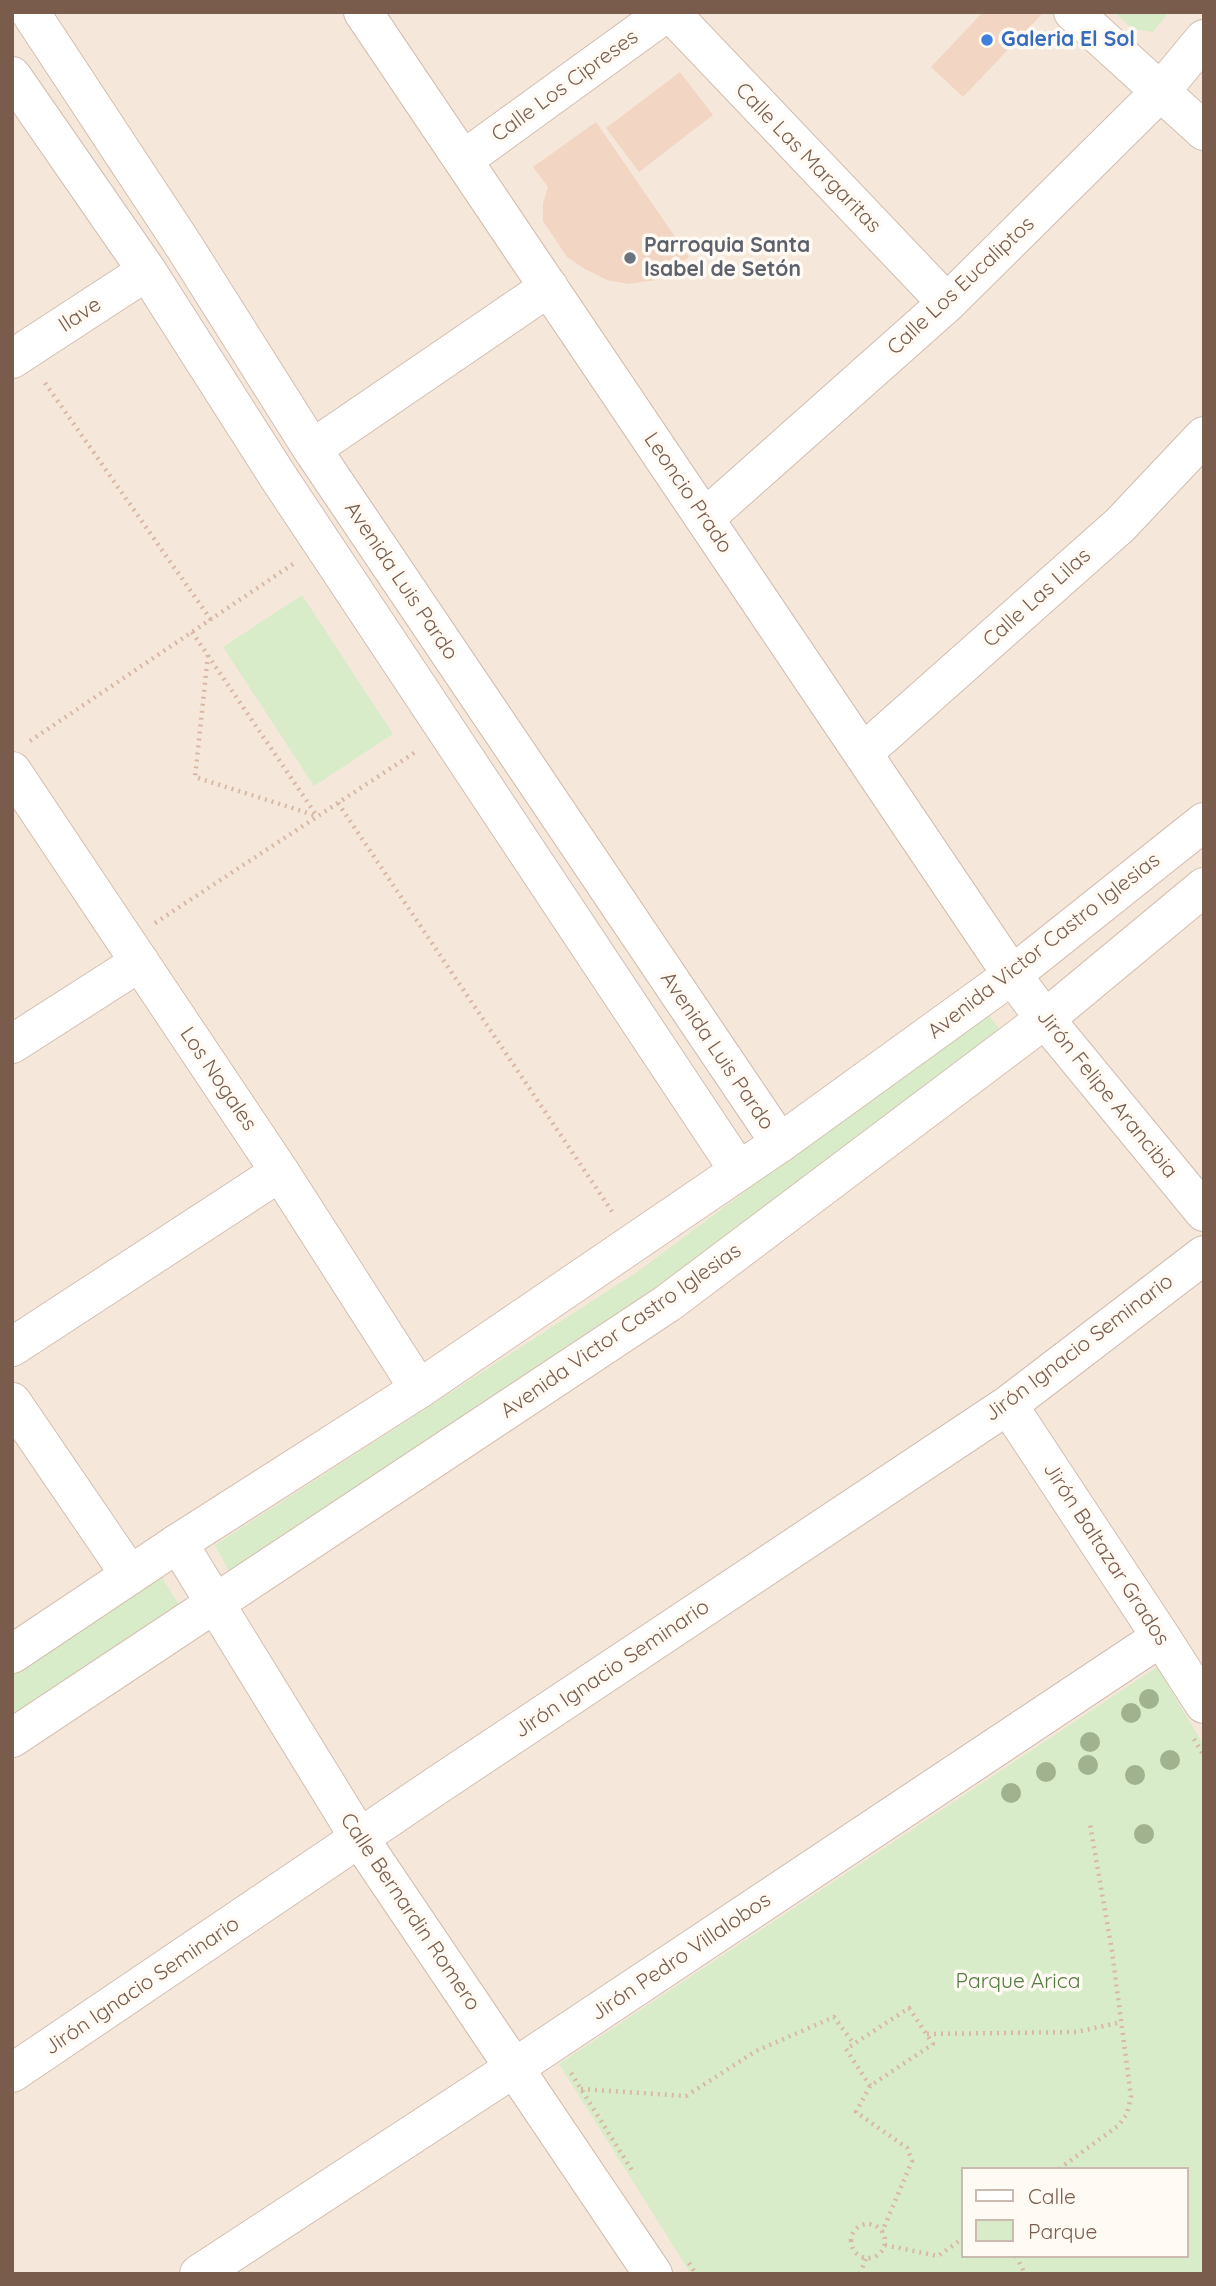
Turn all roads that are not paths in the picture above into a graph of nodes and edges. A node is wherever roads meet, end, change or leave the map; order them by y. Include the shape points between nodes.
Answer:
1 (30, 12) edge
2 (363, 12) edge
3 (668, 12) edge
4 (1073, 12) edge
5 (1204, 40) edge
6 (12, 76) edge
7 (1160, 92) junction
8 (1204, 131) edge
9 (463, 160) junction
10 (147, 271) junction
11 (549, 287) junction
12 (947, 303) junction
13 (18, 356) edge
14 (1204, 436) edge
15 (312, 449) junction
16 (705, 518) junction
17 (863, 752) junction
18 (18, 758) edge
19 (1204, 822) edge
20 (1204, 887) edge
21 (133, 952) junction
22 (1013, 975) junction
23 (1045, 1018) junction
24 (12, 1044) edge
25 (780, 1143) junction
26 (739, 1171) junction
27 (280, 1172) junction
28 (1204, 1212) edge
29 (1204, 1255) edge
30 (12, 1346) edge
31 (419, 1389) junction
32 (12, 1402) edge
33 (1007, 1405) junction
34 (178, 1543) junction
35 (130, 1575) junction
36 (216, 1603) junction
37 (1161, 1637) junction
38 (12, 1654) edge
39 (1197, 1718) edge
40 (12, 1738) edge
41 (360, 1839) junction
42 (514, 2068) junction
43 (12, 2073) edge
44 (649, 2272) edge
45 (199, 2274) edge

1 - 15 street, Avenida Luis Pardo
2 - 9 street, Leoncio Prado
3 - 9 street, Calle Los Cipreses
3 - 12 street, Calle Las Margaritas
4 - 7 street
5 - 7 street, Calle Los Eucaliptos
6 - 10 street
7 - 8 street
7 - 12 street, Calle Los Eucaliptos
9 - 11 street, Leoncio Prado
10 - 13 street, Ilave
10 - 26 street
11 - 15 street
11 - 16 street, Leoncio Prado
12 - 16 street, Calle Los Eucaliptos
14 - 17 street, Calle Las Lilas via 1120,525
15 - 25 street, Avenida Luis Pardo
16 - 17 street, Leoncio Prado
17 - 22 street, Leoncio Prado
18 - 21 street, Los Nogales
19 - 22 street, Avenida Victor Castro Iglesias
20 - 23 street, Avenida Victor Castro Iglesias
21 - 24 street
21 - 27 street, Los Nogales
22 - 23 street, Jirón Felipe Arancibia
22 - 25 street, Avenida Victor Castro Iglesias
23 - 28 street, Jirón Felipe Arancibia
23 - 36 street, Avenida Victor Castro Iglesias via 668,1303
25 - 26 street, Avenida Victor Castro Iglesias
26 - 31 street, Avenida Victor Castro Iglesias
27 - 30 street
27 - 31 street, Los Nogales
29 - 33 street, Jirón Ignacio Seminario
31 - 34 street, Avenida Victor Castro Iglesias
32 - 35 street
33 - 37 street, Jirón Baltazar Grados
33 - 41 street, Jirón Ignacio Seminario
34 - 35 street, Avenida Victor Castro Iglesias
34 - 36 street, Calle Bernardin Romero
35 - 38 street, Avenida Victor Castro Iglesias
36 - 40 street, Avenida Victor Castro Iglesias
36 - 41 street, Calle Bernardin Romero
37 - 39 street, Jirón Baltazar Grados
37 - 42 street, Jirón Pedro Villalobos
41 - 42 street, Calle Bernardin Romero
41 - 43 street, Jirón Ignacio Seminario
42 - 44 street, Calle Bernardin Romero
42 - 45 street, Jirón Pedro Villalobos

